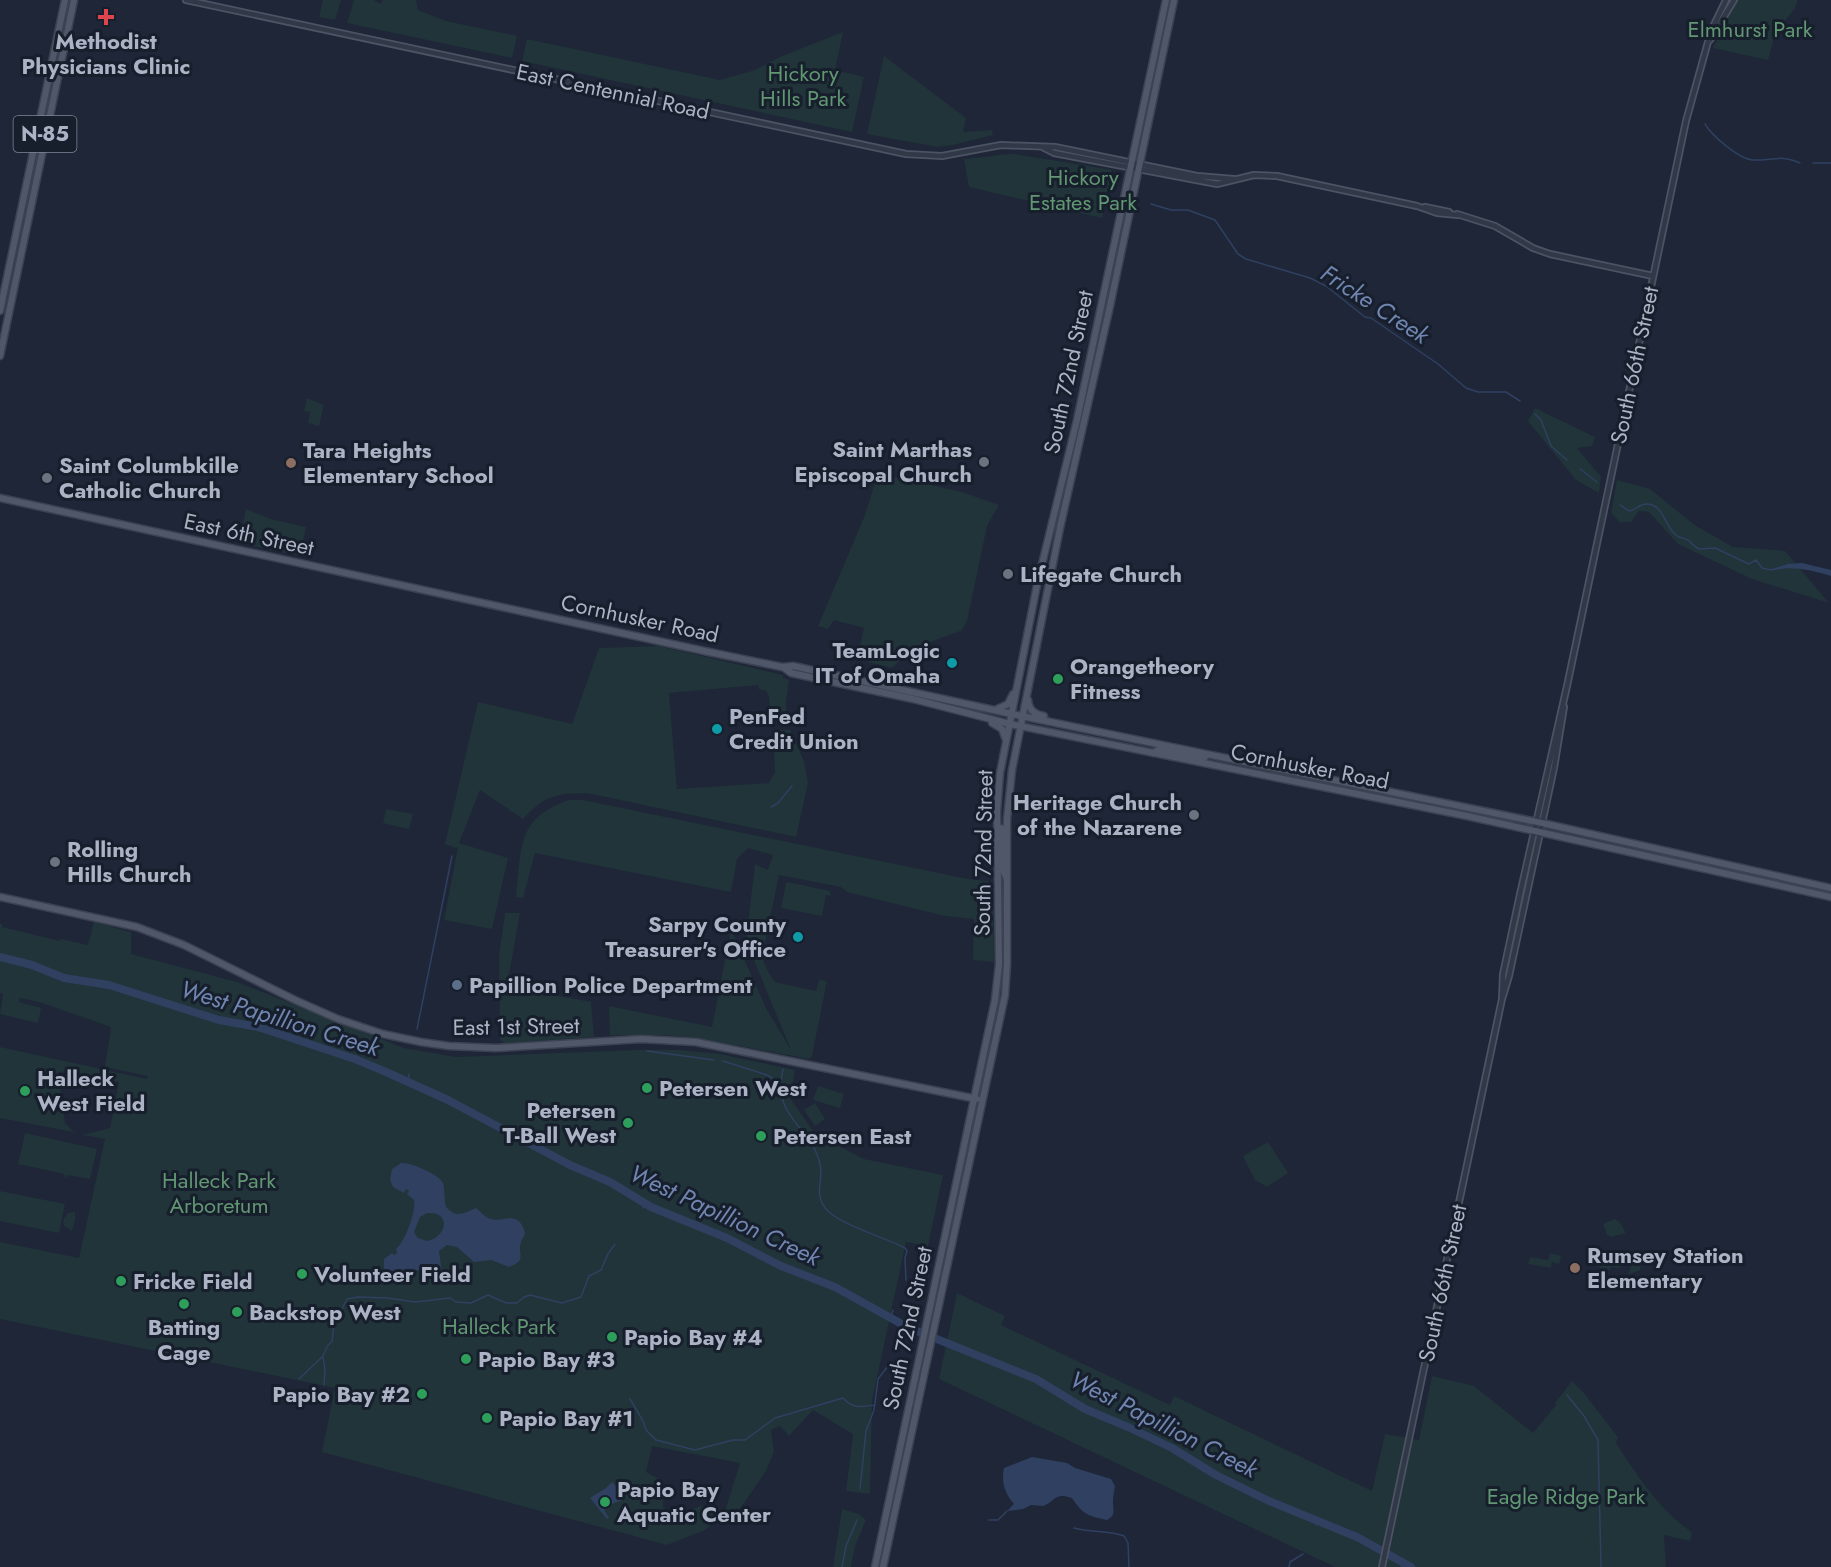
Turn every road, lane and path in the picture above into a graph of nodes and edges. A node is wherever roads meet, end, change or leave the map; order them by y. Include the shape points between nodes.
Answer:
1 (64, 0) edge
2 (74, 0) edge
3 (186, 0) edge
4 (1166, 0) edge
5 (1174, 0) edge
6 (1726, 0) edge
7 (1734, 0) edge
8 (1707, 45) junction
9 (1131, 165) junction
10 (1139, 166) junction
11 (1653, 276) junction
12 (0, 311) edge
13 (0, 356) edge
14 (0, 498) edge
15 (490, 604) joint
16 (783, 667) junction
17 (1018, 683) junction
18 (1027, 694) junction
19 (987, 708) junction
20 (1012, 714) junction
21 (1023, 716) junction
22 (984, 718) junction
23 (1010, 724) junction
24 (1021, 727) junction
25 (1041, 731) junction
26 (1143, 740) junction
27 (1006, 742) junction
28 (1016, 751) junction
29 (1153, 753) junction
30 (1227, 758) junction
31 (997, 813) junction
32 (1539, 822) junction
33 (1536, 831) junction
34 (999, 878) junction
35 (1007, 878) junction
36 (1831, 888) edge
37 (0, 897) edge
38 (1831, 897) edge
39 (1008, 934) junction
40 (975, 1098) junction
41 (983, 1100) junction
42 (875, 1567) edge
43 (883, 1567) edge
44 (1382, 1567) edge

1 - 12 main road, N-85
2 - 13 main road, N-85
3 - 9 street, East Centennial Road via 906,154 942,156 1001,145 1042,147 1054,153
4 - 9 main road, South 72nd Street
5 - 10 main road, South 72nd Street
6 - 8 street, South 66th Street
7 - 8 street, South 66th Street
8 - 11 street, South 66th Street
9 - 10 street, East Centennial Road
9 - 17 main road, South 72nd Street
10 - 11 street, East Centennial Road via 1217,184 1265,174 1437,208 1495,226 1550,254
10 - 18 main road, South 72nd Street
11 - 32 street, South 66th Street via 1567,686 1556,758
14 - 15 main road, East 6th Street
15 - 16 main road, Cornhusker Road
16 - 19 main road, Cornhusker Road
16 - 22 main road, Cornhusker Road via 791,673
17 - 19 main road via 1005,706
17 - 20 main road, South 72nd Street
18 - 21 main road, South 72nd Street
18 - 26 main road via 1029,707 1036,714
19 - 20 main road, Cornhusker Road
20 - 21 main road, Cornhusker Road
20 - 23 main road, South 72nd Street
21 - 24 main road, South 72nd Street
21 - 26 main road, Cornhusker Road
22 - 23 main road, Cornhusker Road
22 - 27 main road via 1002,729
23 - 24 main road, Cornhusker Road
23 - 27 main road, South 72nd Street
24 - 25 main road, Cornhusker Road
24 - 28 main road, South 72nd Street
25 - 28 main road via 1027,733
25 - 29 main road, Cornhusker Road
26 - 30 main road, Cornhusker Road
27 - 31 main road, South 72nd Street
28 - 35 main road, South 72nd Street via 1009,791
29 - 30 main road via 1160,749
29 - 33 main road, Cornhusker Road
30 - 32 main road, Cornhusker Road
31 - 34 main road, South 72nd Street
31 - 35 main road
32 - 33 street, South 66th Street
32 - 36 main road, Cornhusker Road
33 - 38 main road, Cornhusker Road
33 - 44 street, South 66th Street via 1512,964
34 - 39 main road via 1003,882
34 - 40 main road, South 72nd Street via 998,977
35 - 39 main road, South 72nd Street
37 - 40 main road, East 1st Street via 145,930 323,1013 365,1029 421,1042 496,1048 641,1039 696,1042
39 - 41 main road, South 72nd Street via 1005,995
40 - 41 main road, East 1st Street
40 - 42 main road, South 72nd Street
41 - 43 main road, South 72nd Street

